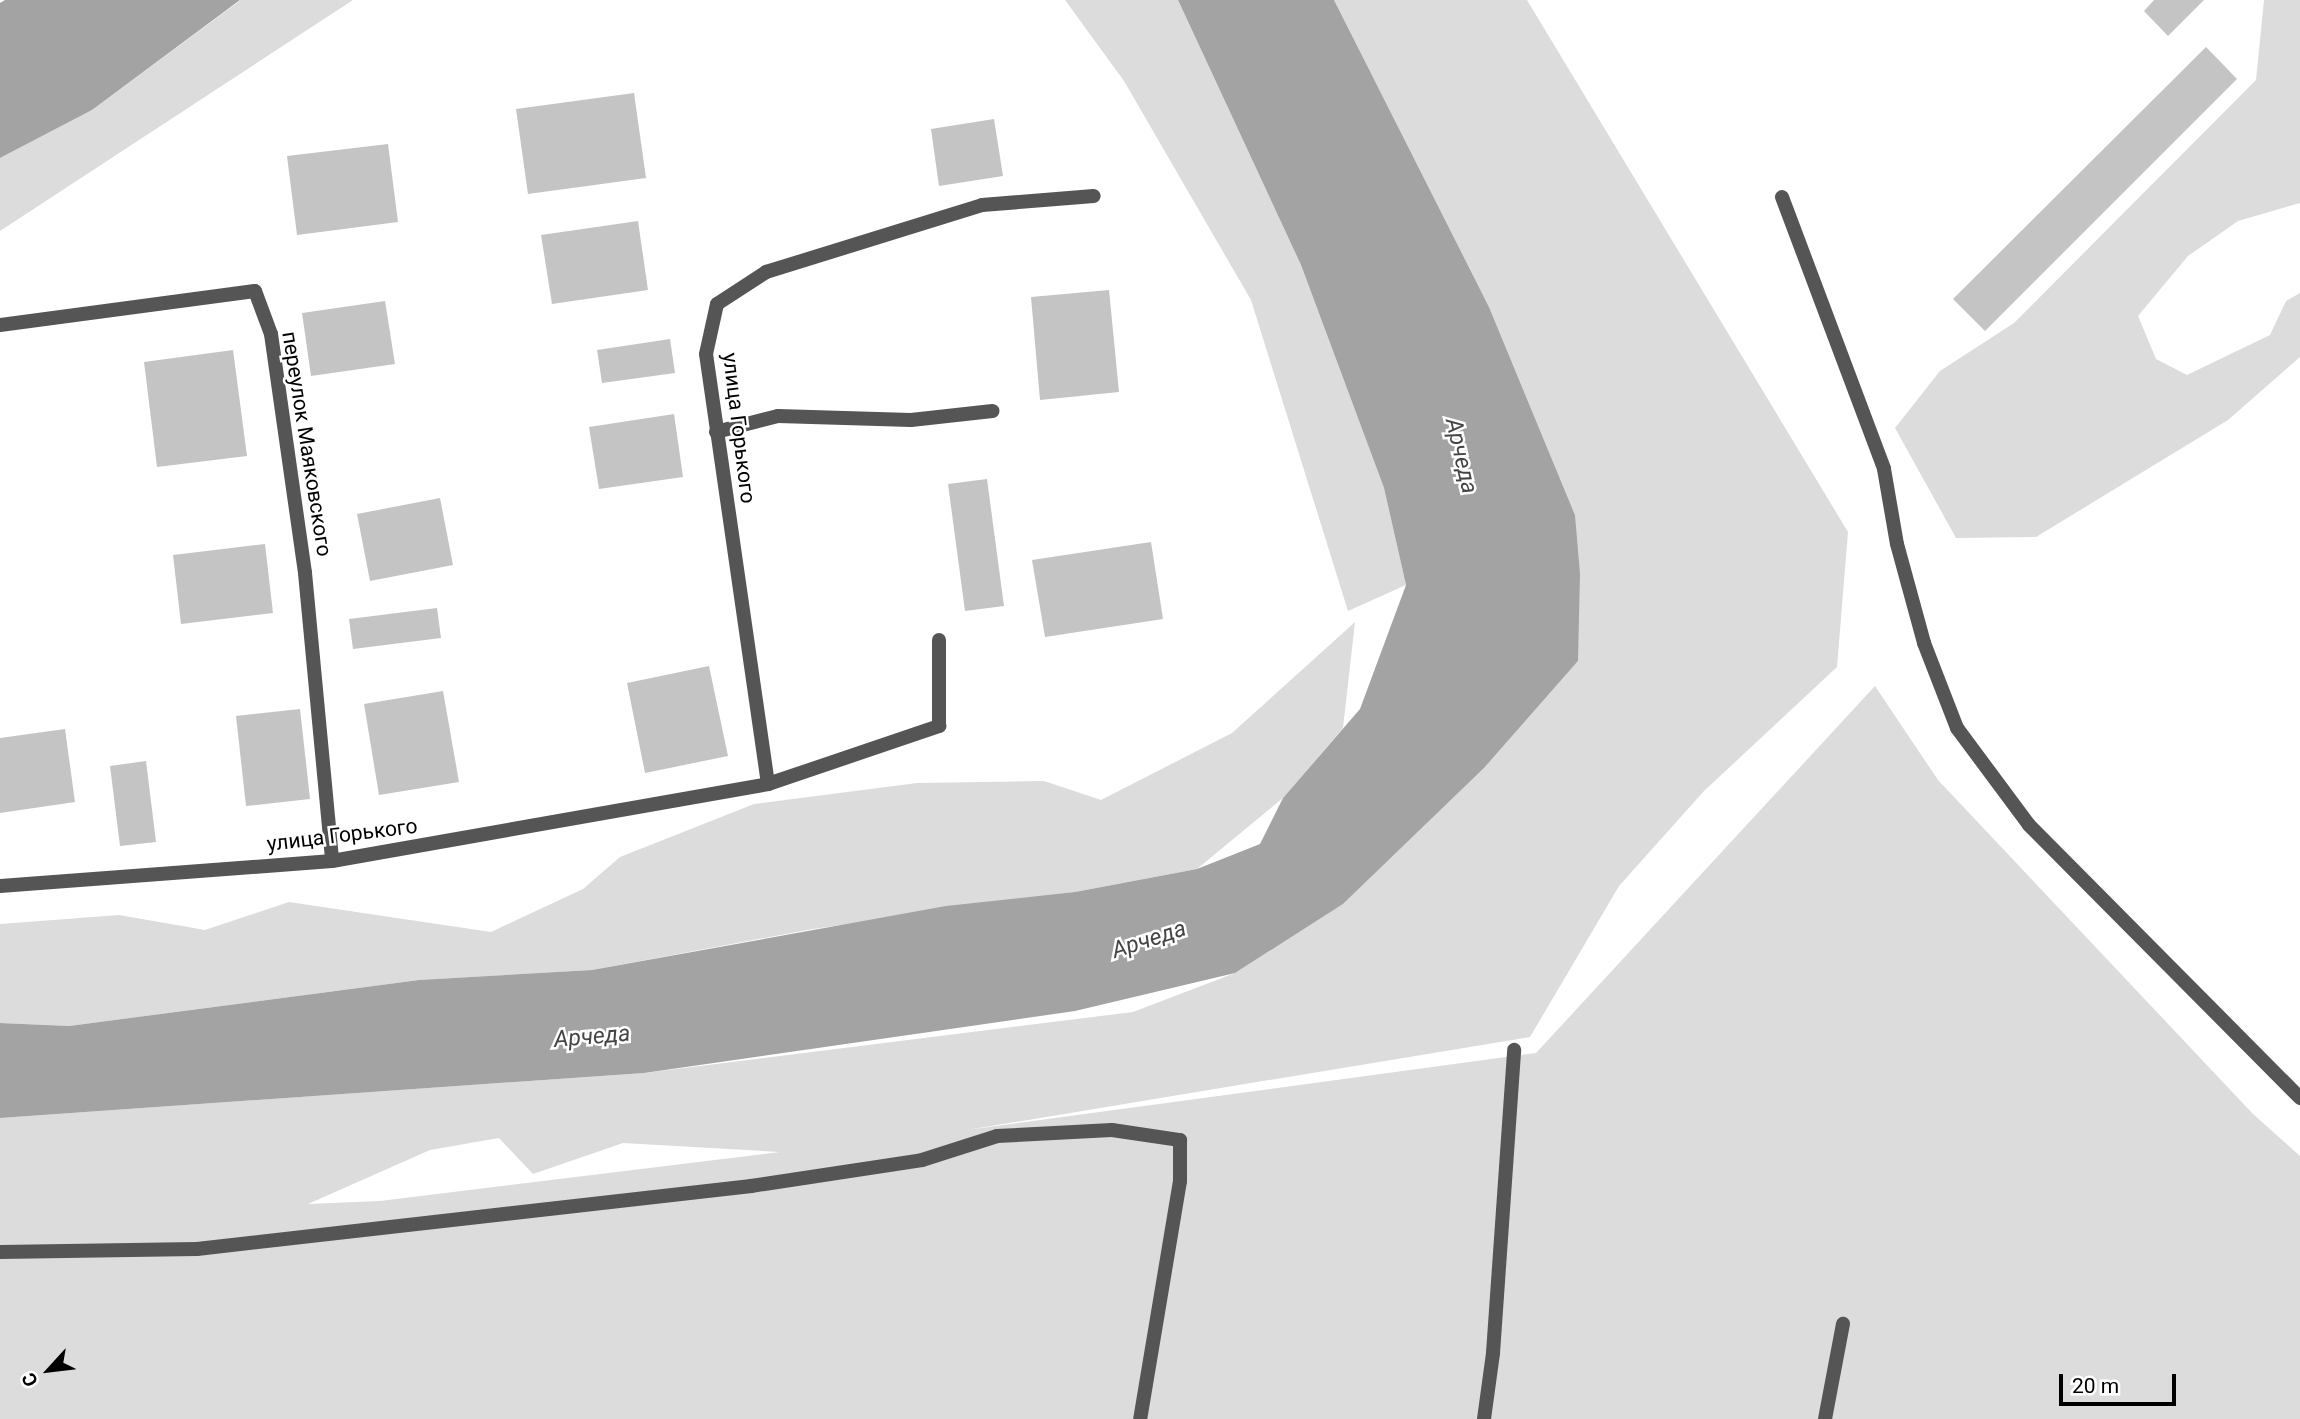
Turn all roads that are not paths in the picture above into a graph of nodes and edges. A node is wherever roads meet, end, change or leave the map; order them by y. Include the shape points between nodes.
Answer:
1 (1094, 196) dead end
2 (1782, 197) dead end
3 (0, 325) edge
4 (993, 411) dead end
5 (716, 432) junction
6 (939, 640) dead end
7 (768, 785) junction
8 (332, 861) junction
9 (0, 886) edge
10 (1514, 1050) dead end
11 (2300, 1098) edge
12 (0, 1252) edge
13 (1843, 1324) dead end
14 (1140, 1419) edge
15 (1483, 1419) edge
16 (1825, 1419) edge

1 - 5 street, улица Горького via 982,205 766,272 717,304 706,354
2 - 11 street via 1884,469 1897,544 1921,631 1957,728 2029,825
3 - 8 street, переулок Маяковского via 255,291 271,334 303,560
4 - 5 street via 911,419 778,416
5 - 7 street, улица Горького
6 - 7 street, улица Горького via 940,726
7 - 8 street, улица Горького
8 - 9 street, улица Горького
10 - 15 street via 1493,1353
12 - 14 street via 197,1249 751,1186 922,1160 997,1136 1112,1130 1180,1140 1180,1181
13 - 16 street

